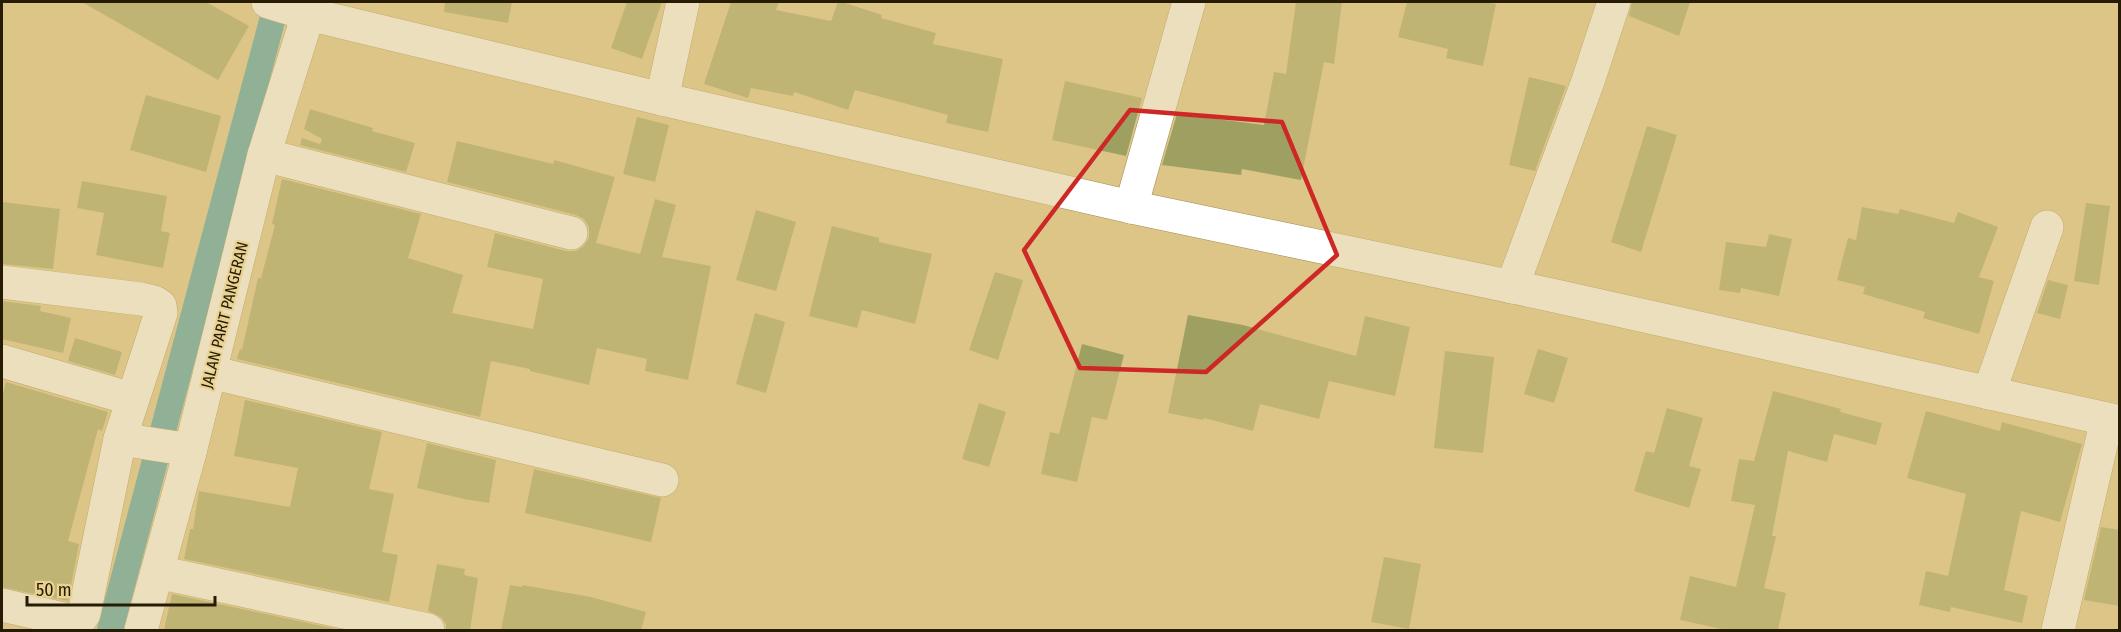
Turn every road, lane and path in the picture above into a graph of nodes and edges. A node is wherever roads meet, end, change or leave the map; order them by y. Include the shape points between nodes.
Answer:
1 (683, 2) edge
2 (1190, 2) edge
3 (1614, 2) edge
4 (295, 7) edge
5 (662, 99) junction
6 (264, 155) junction
7 (1131, 207) junction
8 (2047, 227) dead end
9 (571, 233) dead end
10 (2, 282) edge
11 (1512, 287) junction
12 (2, 361) edge
13 (210, 372) junction
14 (1989, 393) junction
15 (132, 399) junction
16 (2113, 420) edge
17 (128, 439) junction
18 (184, 450) junction
19 (662, 480) dead end
20 (157, 572) junction
21 (2, 605) edge
22 (141, 630) edge
23 (428, 630) edge
24 (2058, 630) edge

1 - 5 street
2 - 7 street
3 - 11 street
4 - 5 street
4 - 6 street, JALAN PARIT PANGERAN
5 - 7 street
6 - 9 street
6 - 13 street, JALAN PARIT PANGERAN
7 - 11 street
8 - 14 street
10 - 15 street via 141,299 160,306
11 - 14 street
12 - 15 street
13 - 18 street, JALAN PARIT PANGERAN
13 - 19 street
14 - 16 street
15 - 17 street
16 - 24 street
17 - 18 street
17 - 21 street via 84,614 73,621
18 - 20 street, JALAN PARIT PANGERAN
20 - 22 street, JALAN PARIT PANGERAN
20 - 23 street

